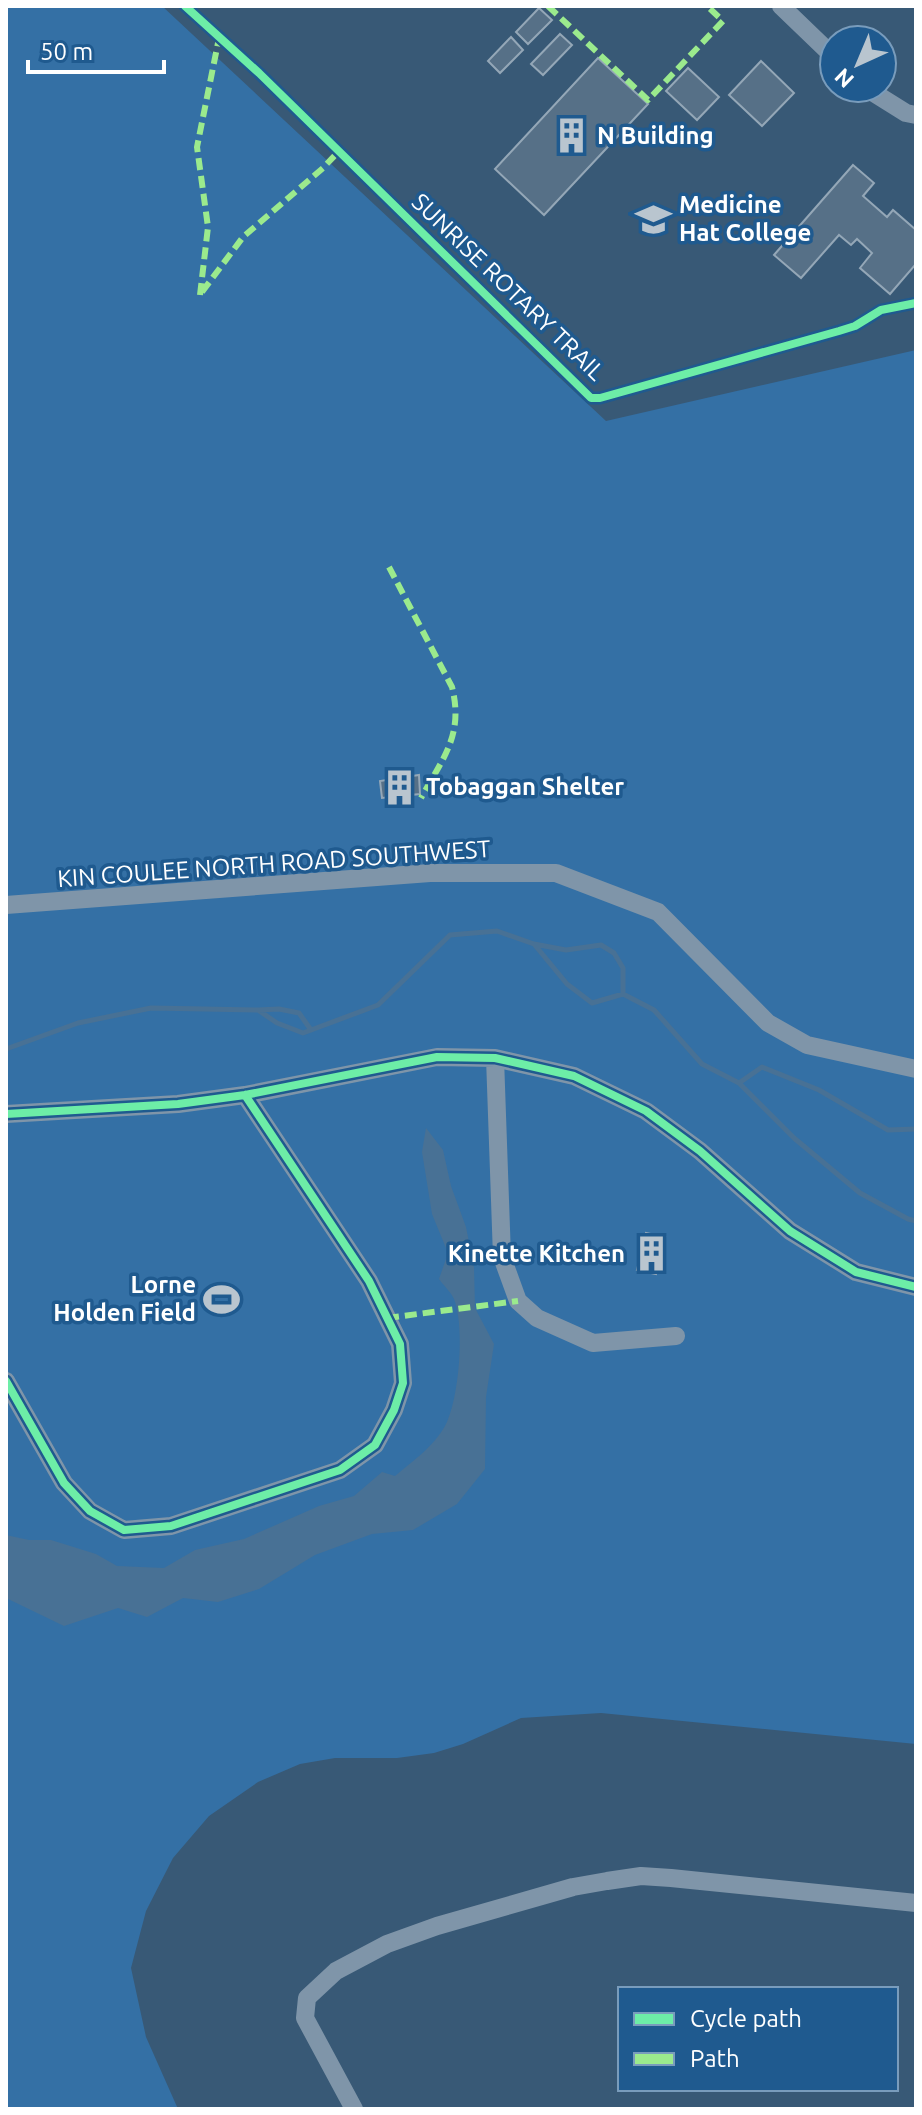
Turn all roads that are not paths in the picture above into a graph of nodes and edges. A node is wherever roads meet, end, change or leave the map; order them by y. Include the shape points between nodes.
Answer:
1 (781, 6) edge
2 (818, 42) edge
3 (892, 104) edge
4 (916, 115) edge
5 (6, 905) edge
6 (495, 1058) junction
7 (916, 1069) edge
8 (245, 1095) junction
9 (6, 1114) edge
10 (916, 1287) edge
11 (676, 1336) dead end
12 (6, 1381) edge
13 (916, 1903) edge
14 (354, 2109) edge

1 - 2 street
3 - 4 street
5 - 7 street, KIN COULEE NORTH ROAD SOUTHWEST via 430,873 556,873 658,912 768,1023 807,1045
6 - 8 street via 437,1057
6 - 10 street via 574,1076 646,1111 790,1231 856,1272
6 - 11 street via 502,1257 518,1301 537,1318 593,1343
8 - 9 street
8 - 12 street via 369,1281 400,1344 403,1383 375,1445 340,1470 171,1526 124,1530 90,1511 64,1483
13 - 14 street via 641,1876 573,1887 387,1944 336,1971 307,1998 305,2018

